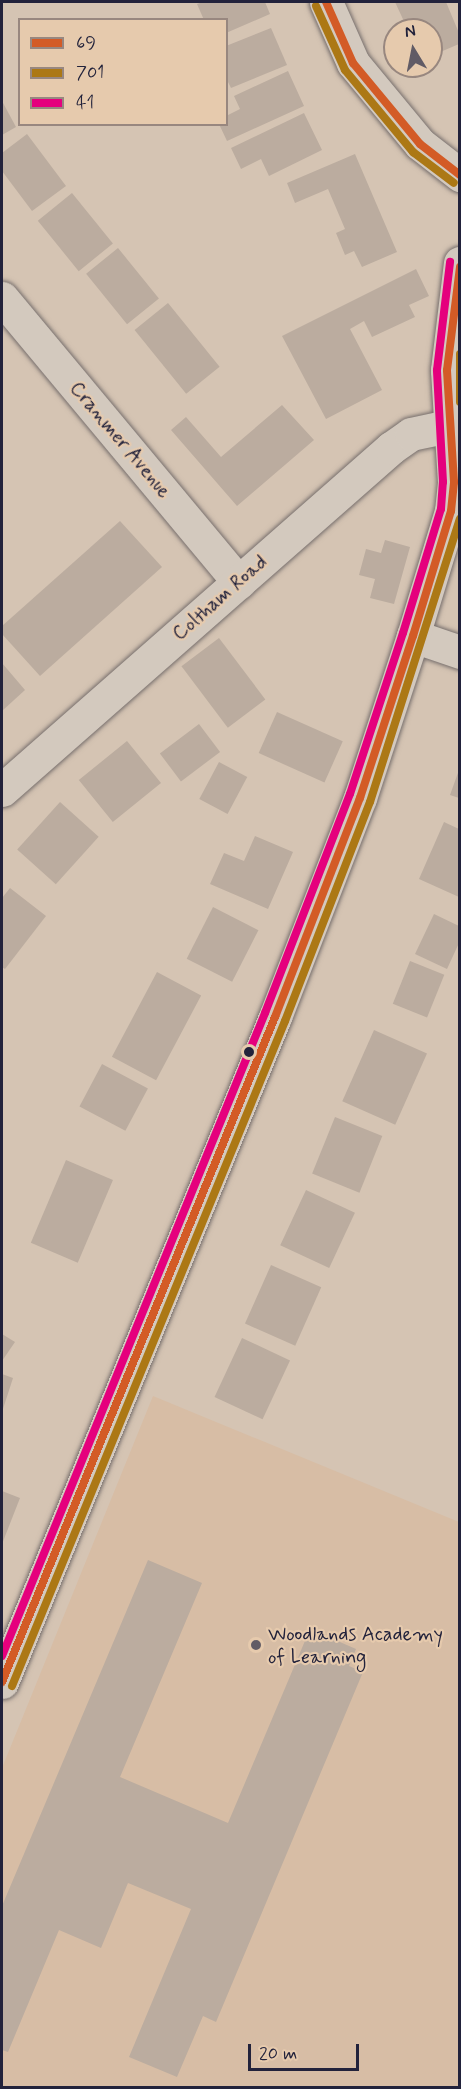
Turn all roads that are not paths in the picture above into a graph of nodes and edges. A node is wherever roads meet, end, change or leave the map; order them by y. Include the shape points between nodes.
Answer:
1 (326, 2) edge
2 (459, 175) edge
3 (459, 263) edge
4 (2, 298) edge
5 (450, 426) junction
6 (239, 582) junction
7 (413, 636) junction
8 (459, 652) edge
9 (2, 790) edge
10 (2, 1682) edge

1 - 2 street via 353,63 420,144
3 - 5 street via 447,370
4 - 6 street, Cranmer Avenue
5 - 6 street, Coltham Road via 411,434 391,448
5 - 7 street via 454,482 451,510
6 - 9 street, Coltham Road
7 - 8 street
7 - 10 street via 360,798 279,1006

